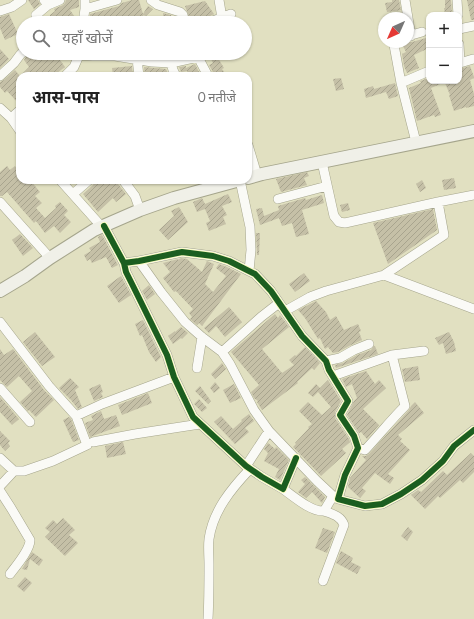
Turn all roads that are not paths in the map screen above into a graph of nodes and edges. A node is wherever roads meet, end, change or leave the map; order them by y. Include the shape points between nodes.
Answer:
1 (22, 0) edge
2 (60, 0) edge
3 (117, 0) edge
4 (151, 0) edge
5 (219, 0) edge
6 (405, 0) edge
7 (457, 0) edge
8 (46, 2) edge
9 (163, 3) edge
10 (85, 5) edge
11 (0, 11) edge
12 (407, 12) edge
13 (458, 12) edge
14 (231, 14) dead end
15 (37, 16) edge
16 (84, 16) edge
17 (183, 16) edge
18 (222, 16) edge
19 (226, 16) edge
20 (474, 26) edge
21 (462, 28) edge
22 (422, 32) dead end
23 (414, 34) edge
24 (395, 48) edge
25 (16, 60) edge
26 (77, 60) edge
27 (137, 60) edge
28 (142, 60) edge
29 (181, 60) edge
30 (200, 60) edge
31 (474, 61) edge
32 (171, 63) junction
33 (462, 63) edge
34 (69, 72) edge
35 (139, 72) edge
36 (174, 72) edge
37 (206, 72) edge
38 (426, 72) edge
39 (0, 76) edge
40 (401, 83) junction
41 (0, 109) edge
42 (16, 114) edge
43 (11, 118) junction
44 (16, 125) edge
45 (474, 130) edge
46 (416, 142) junction
47 (322, 162) junction
48 (252, 177) edge
49 (64, 184) edge
50 (84, 184) edge
51 (126, 184) edge
52 (225, 184) edge
53 (241, 184) edge
54 (327, 186) junction
55 (73, 194) junction
56 (474, 195) edge
57 (278, 199) dead end
58 (438, 202) junction
59 (1, 205) edge
60 (140, 210) junction
61 (103, 227) junction
62 (50, 258) junction
63 (139, 261) junction
64 (124, 263) junction
65 (249, 272) junction
66 (384, 275) junction
67 (1, 288) edge
68 (279, 303) junction
69 (474, 309) edge
70 (285, 311) junction
71 (0, 322) edge
72 (202, 337) junction
73 (369, 344) dead end
74 (424, 351) dead end
75 (222, 352) junction
76 (392, 355) junction
77 (326, 361) junction
78 (197, 368) dead end
79 (174, 376) junction
80 (333, 376) junction
81 (0, 388) edge
82 (76, 416) junction
83 (30, 422) dead end
84 (200, 424) junction
85 (474, 430) edge
86 (269, 431) junction
87 (93, 442) dead end
88 (358, 448) junction
89 (0, 458) edge
90 (296, 458) junction
91 (248, 467) junction
92 (14, 471) junction
93 (0, 486) edge
94 (283, 489) junction
95 (0, 491) edge
96 (335, 497) junction
97 (324, 511) junction
98 (10, 574) dead end
99 (323, 581) dead end
100 (208, 619) edge

1 - 11 street
2 - 8 street
3 - 10 street
4 - 9 street via 158,5
5 - 18 street
6 - 12 street
7 - 13 street
8 - 15 street via 36,14
9 - 17 street
10 - 16 street
14 - 19 street
20 - 21 street
22 - 23 street
24 - 40 street
25 - 39 street
26 - 34 street
27 - 35 street
28 - 32 street
29 - 32 street
30 - 37 street
31 - 33 street
32 - 36 street
38 - 40 street
40 - 46 street
41 - 43 street
42 - 43 street
43 - 44 street
45 - 46 main road
46 - 47 main road
47 - 48 main road
47 - 54 street
49 - 55 street
50 - 55 street
51 - 60 street via 135,196
52 - 60 main road
53 - 65 street via 250,227
54 - 57 street
54 - 58 street via 334,216 339,222 345,223
55 - 61 street
56 - 58 street
58 - 66 street via 444,235 442,238
59 - 62 street
60 - 61 main road
61 - 62 main road
61 - 64 street
62 - 67 main road via 25,276
63 - 64 street
63 - 65 street via 182,252 214,256
63 - 72 street via 185,322
64 - 79 street via 131,283 167,355
65 - 68 street via 255,274
66 - 69 street
66 - 70 street via 326,291
68 - 70 street
68 - 75 street
70 - 77 street via 302,336
71 - 82 street via 49,386
72 - 75 street
72 - 78 street
73 - 77 street via 340,358
74 - 76 street
75 - 86 street via 254,410
76 - 80 street
76 - 88 street via 405,406 365,450
77 - 80 street
79 - 82 street
79 - 84 street via 193,417
80 - 88 street via 348,401 340,415 354,436
81 - 83 street
82 - 92 street via 87,445 46,464 24,471
84 - 87 street
84 - 91 street
85 - 96 street via 454,446 443,462 422,480 382,504 365,506
86 - 90 street
86 - 91 street
88 - 96 street
89 - 92 street
90 - 94 street
90 - 96 street
91 - 94 street
91 - 100 street via 222,504 209,540
92 - 93 street
94 - 97 street via 306,505
95 - 98 street via 30,540 28,549
96 - 97 street
97 - 99 street via 340,518 344,525

